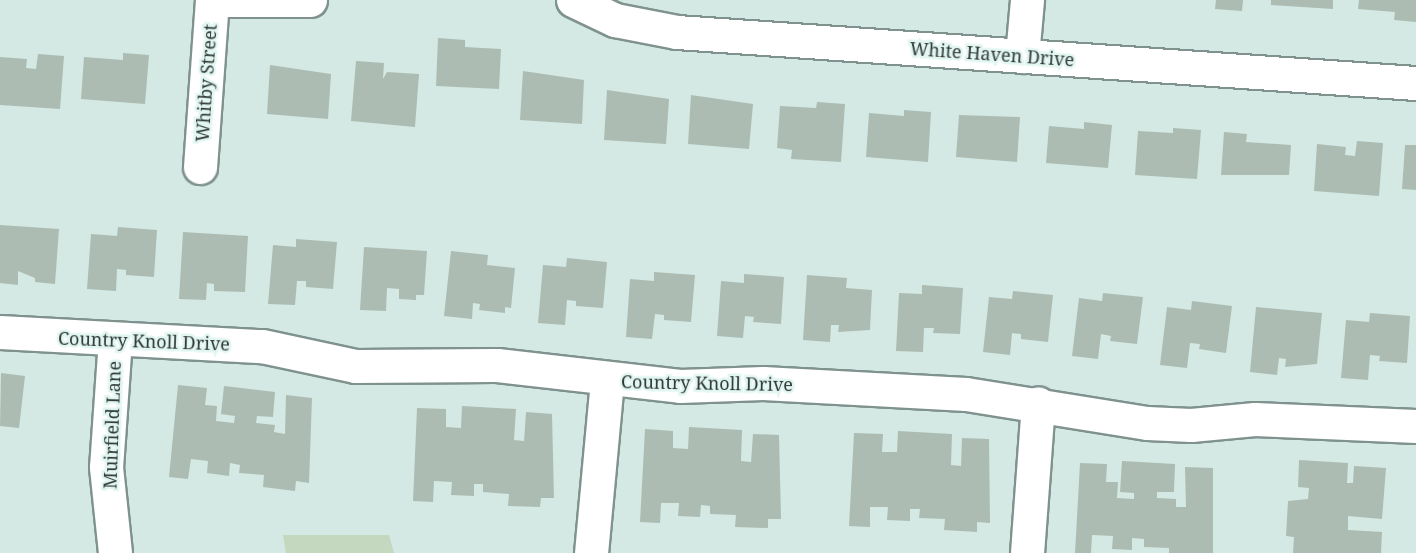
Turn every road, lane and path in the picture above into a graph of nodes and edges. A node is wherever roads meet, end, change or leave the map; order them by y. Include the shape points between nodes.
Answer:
1 (212, 0) edge
2 (222, 0) edge
3 (310, 0) edge
4 (573, 0) edge
5 (1027, 0) edge
6 (1021, 56) junction
7 (1416, 83) edge
8 (200, 167) dead end
9 (0, 332) edge
10 (115, 339) junction
11 (607, 380) junction
12 (1038, 403) junction
13 (1416, 426) edge
14 (115, 553) edge
15 (591, 553) edge
16 (1027, 553) edge

1 - 8 street, Whitby Street
2 - 3 street
4 - 6 street, White Haven Drive via 615,20 656,30
5 - 6 street
6 - 7 street, White Haven Drive
9 - 10 street, Country Knoll Drive
10 - 11 street, Country Knoll Drive via 262,346 355,366 497,365
10 - 14 street, Muirfield Lane via 106,467
11 - 12 street, Country Knoll Drive via 680,386 815,385
11 - 15 street
12 - 13 street, Country Knoll Drive via 1147,423 1191,425 1255,419
12 - 16 street

